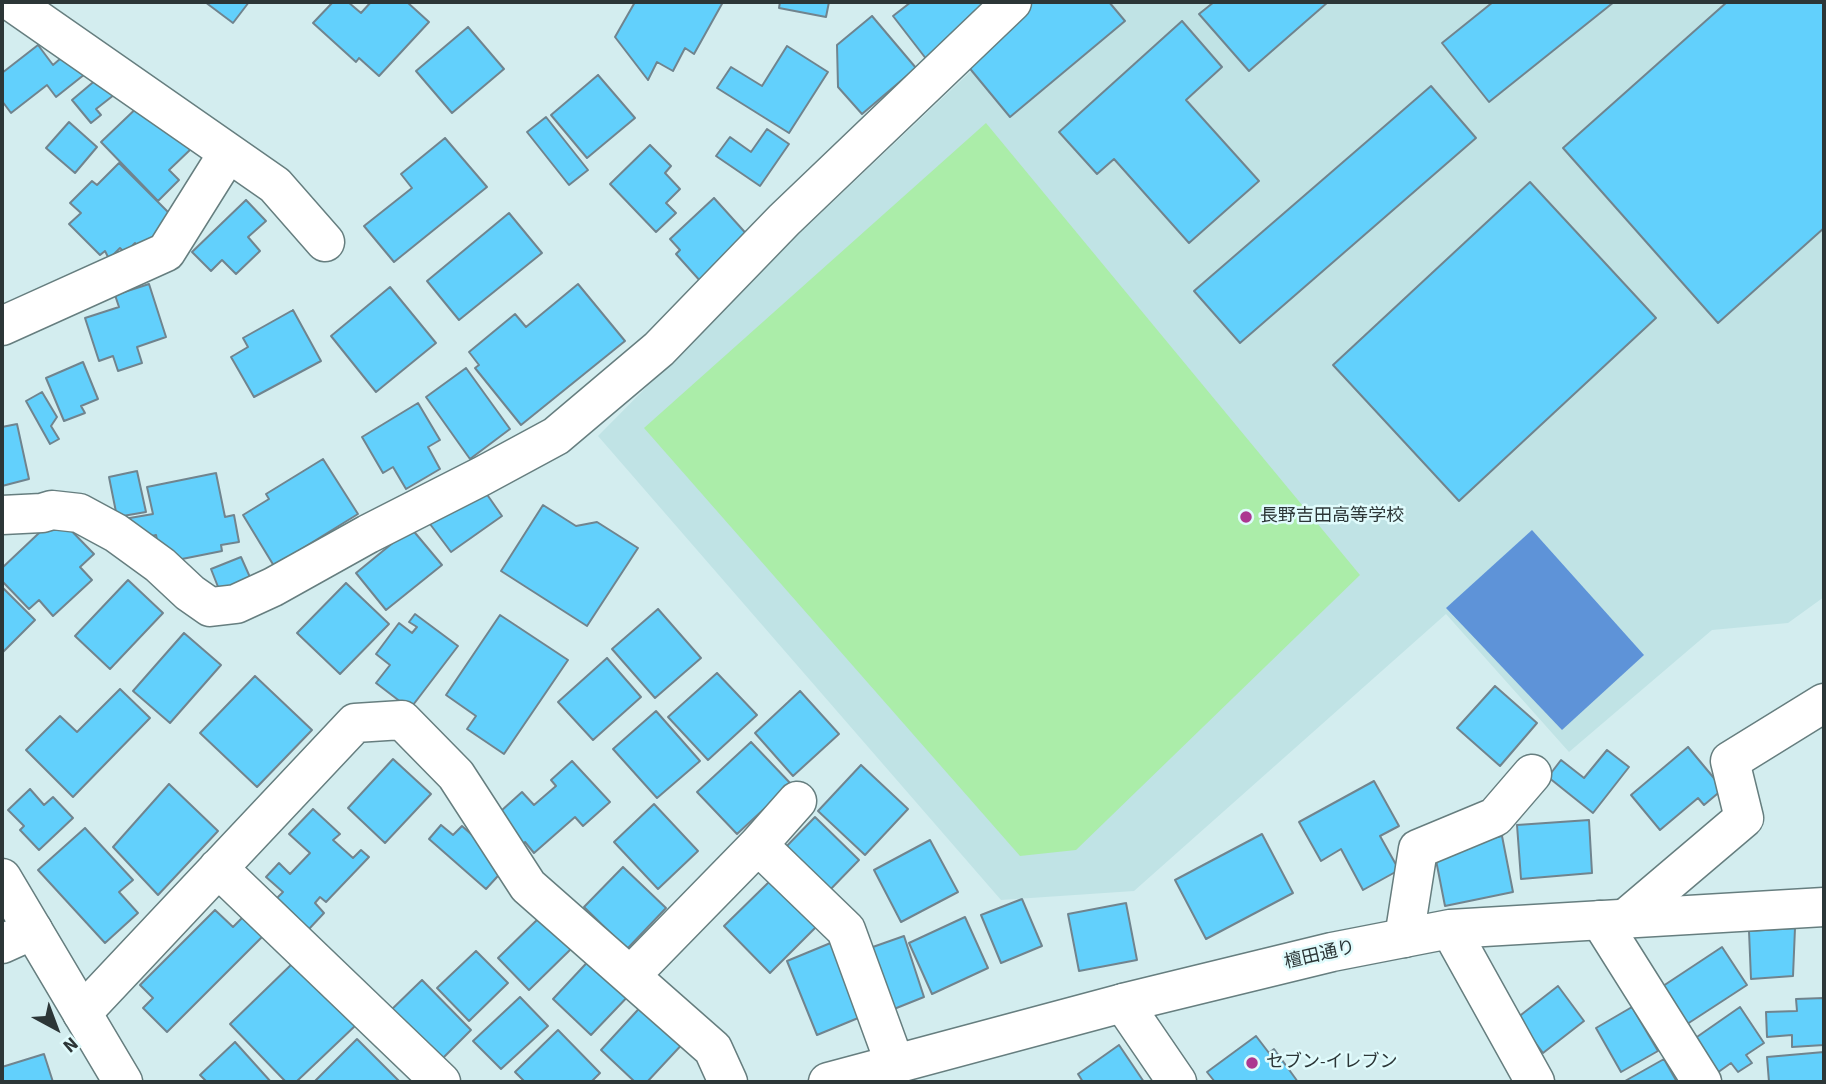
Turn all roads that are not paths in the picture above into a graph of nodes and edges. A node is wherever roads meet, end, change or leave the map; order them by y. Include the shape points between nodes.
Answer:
1 (12, 2) edge
2 (1012, 2) edge
3 (228, 153) junction
4 (326, 242) dead end
5 (2, 326) edge
6 (2, 515) edge
7 (1824, 703) edge
8 (1532, 774) dead end
9 (797, 801) dead end
10 (758, 845) junction
11 (218, 869) junction
12 (2, 878) edge
13 (1824, 907) edge
14 (1613, 919) junction
15 (1450, 929) junction
16 (17, 937) edge
17 (1404, 938) junction
18 (630, 976) junction
19 (1123, 1003) junction
20 (82, 1013) junction
21 (895, 1064) junction
22 (123, 1082) edge
23 (441, 1082) edge
24 (727, 1082) edge
25 (828, 1082) edge
26 (1177, 1082) edge
27 (1535, 1082) edge
28 (1702, 1082) edge

1 - 3 street
2 - 6 street via 783,220 659,349 556,436 273,587 236,604 210,607 116,533 79,513 52,510
3 - 4 street via 275,185
3 - 5 street via 166,252
7 - 14 street via 1730,761 1744,818
8 - 17 street via 1495,817 1418,849
9 - 10 street
10 - 18 street
10 - 21 street via 846,930
11 - 18 street via 355,723 402,720 456,775 528,886
11 - 20 street
11 - 23 street
12 - 16 street
13 - 14 street, 檀田通り
14 - 15 street, 檀田通り
14 - 28 street
15 - 17 street, 檀田通り
15 - 27 street
16 - 20 street
17 - 19 street, 檀田通り
18 - 24 street via 713,1049
19 - 21 street, 檀田通り
19 - 26 street
20 - 22 street
21 - 25 street, 檀田通り

